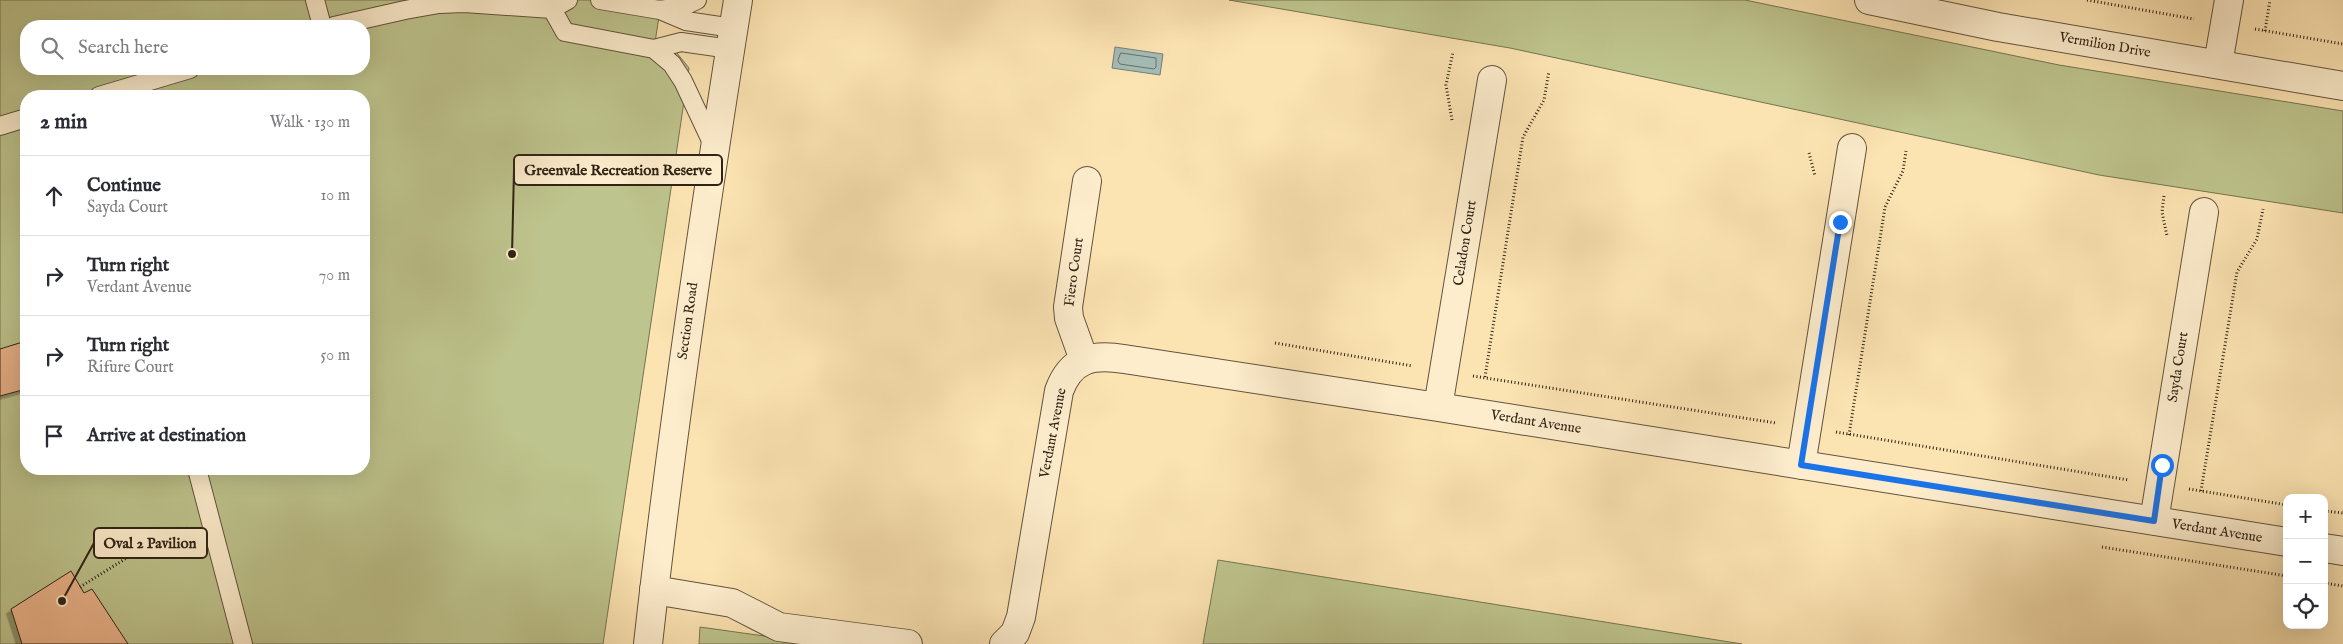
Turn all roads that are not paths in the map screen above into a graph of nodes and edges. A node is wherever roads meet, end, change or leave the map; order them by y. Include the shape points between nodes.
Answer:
1 (315, 0) edge
2 (568, 0) edge
3 (600, 0) edge
4 (697, 0) edge
5 (738, 0) edge
6 (1869, 0) edge
7 (2229, 0) edge
8 (552, 9) junction
9 (660, 10) junction
10 (320, 20) edge
11 (361, 20) edge
12 (732, 39) junction
13 (654, 49) junction
14 (2218, 64) junction
15 (170, 75) edge
16 (1492, 80) dead end
17 (2343, 86) edge
18 (119, 90) edge
19 (20, 120) edge
20 (0, 126) edge
21 (714, 148) junction
22 (1852, 148) dead end
23 (1088, 181) dead end
24 (2204, 212) dead end
25 (1084, 360) junction
26 (1438, 406) junction
27 (1801, 465) junction
28 (199, 475) edge
29 (2154, 521) junction
30 (2283, 541) edge
31 (2328, 549) edge
32 (2343, 551) edge
33 (654, 590) junction
34 (242, 644) edge
35 (648, 644) edge
36 (908, 644) edge
37 (1004, 644) edge

1 - 10 lane
2 - 8 lane
3 - 9 lane
4 - 9 lane
5 - 12 street, Section Road
6 - 14 street, Vermilion Drive via 1998,27
7 - 14 street
8 - 11 lane via 439,4
8 - 13 lane via 565,32
9 - 12 lane
12 - 13 lane via 681,42
12 - 21 street, Section Road
13 - 21 lane via 672,64 683,81
14 - 17 street, Vermilion Drive
15 - 18 lane
16 - 26 street, Celadon Court
19 - 20 lane
21 - 33 street, Section Road via 682,363
22 - 27 street
23 - 25 street, Fiero Court via 1068,308
24 - 29 street, Sayda Court
25 - 26 street, Verdant Avenue via 1108,356
25 - 37 street, Verdant Avenue via 1066,375 1059,390 1021,617 1015,633
26 - 27 street, Verdant Avenue
27 - 29 street, Verdant Avenue
28 - 34 lane
29 - 30 street, Verdant Avenue
31 - 32 street
33 - 35 street, Section Road
33 - 36 street via 732,603 779,627

